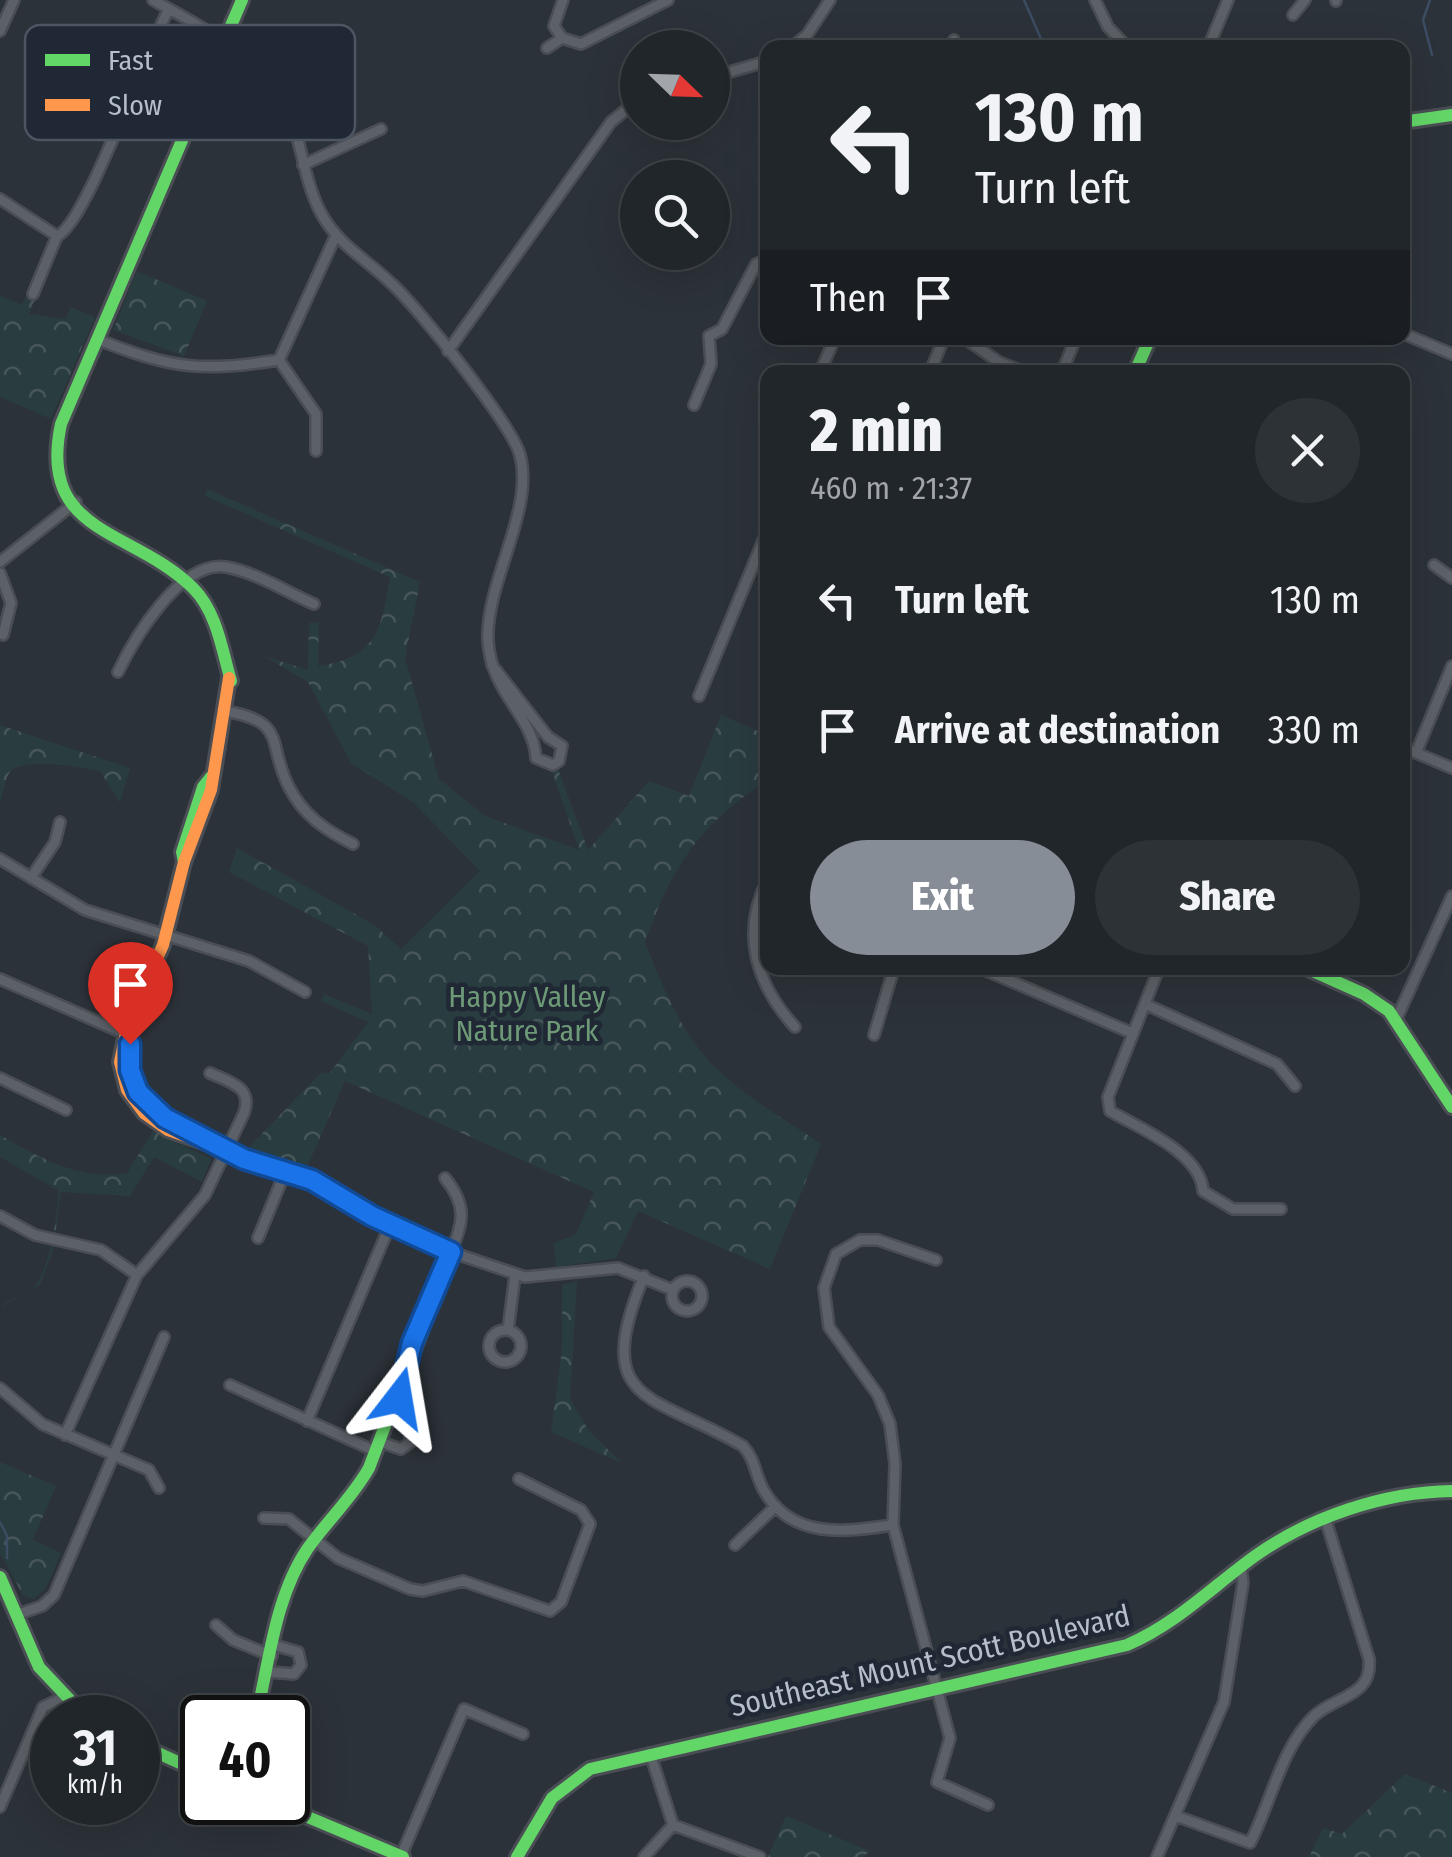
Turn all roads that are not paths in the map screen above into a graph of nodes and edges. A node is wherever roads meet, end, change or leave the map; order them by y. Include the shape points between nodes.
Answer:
1 (14, 0) edge
2 (154, 0) edge
3 (242, 0) edge
4 (562, 0) edge
5 (668, 0) edge
6 (830, 0) edge
7 (1095, 0) edge
8 (1228, 0) edge
9 (1305, 0) edge
10 (169, 9) junction
11 (1293, 15) dead end
12 (160, 25) edge
13 (196, 25) edge
14 (232, 25) edge
15 (0, 31) edge
16 (562, 38) junction
17 (800, 40) edge
18 (1120, 40) edge
19 (1211, 40) edge
20 (547, 48) dead end
21 (760, 63) edge
22 (730, 72) edge
23 (1452, 114) edge
24 (620, 115) edge
25 (1410, 121) edge
26 (382, 130) dead end
27 (112, 140) edge
28 (183, 140) edge
29 (294, 140) edge
30 (303, 166) junction
31 (0, 199) edge
32 (336, 235) junction
33 (57, 236) junction
34 (760, 262) edge
35 (33, 294) dead end
36 (1410, 337) edge
37 (98, 340) junction
38 (974, 345) edge
39 (448, 351) junction
40 (1452, 354) edge
41 (280, 360) junction
42 (1006, 365) edge
43 (694, 405) dead end
44 (316, 451) dead end
45 (73, 504) junction
46 (760, 547) edge
47 (0, 562) edge
48 (1434, 565) dead end
49 (0, 573) edge
50 (1452, 578) edge
51 (184, 585) junction
52 (314, 604) dead end
53 (3, 635) dead end
54 (492, 666) junction
55 (1452, 666) edge
56 (118, 672) dead end
57 (698, 696) dead end
58 (229, 712) junction
59 (1410, 751) edge
60 (1416, 753) junction
61 (1452, 768) edge
62 (60, 822) dead end
63 (353, 844) dead end
64 (0, 859) edge
65 (32, 878) junction
66 (1452, 896) edge
67 (760, 900) edge
68 (160, 936) junction
69 (760, 974) edge
70 (760, 975) edge
71 (892, 975) edge
72 (996, 975) edge
73 (1156, 975) edge
74 (1322, 975) edge
75 (0, 979) edge
76 (306, 992) dead end
77 (1146, 1004) junction
78 (1396, 1020) junction
79 (795, 1027) dead end
80 (1132, 1033) junction
81 (128, 1035) junction
82 (874, 1035) dead end
83 (210, 1073) dead end
84 (0, 1078) edge
85 (1295, 1086) dead end
86 (1452, 1107) edge
87 (66, 1110) dead end
88 (227, 1152) junction
89 (286, 1170) junction
90 (445, 1178) dead end
91 (1281, 1208) dead end
92 (0, 1216) edge
93 (390, 1225) junction
94 (258, 1238) dead end
95 (451, 1252) junction
96 (936, 1260) dead end
97 (136, 1275) junction
98 (516, 1275) junction
99 (644, 1276) junction
100 (674, 1290) dead end
101 (508, 1330) dead end
102 (164, 1337) dead end
103 (230, 1385) dead end
104 (0, 1388) edge
105 (391, 1417) junction
106 (306, 1420) junction
107 (65, 1435) junction
108 (378, 1447) junction
109 (115, 1456) junction
110 (519, 1479) dead end
111 (159, 1488) dead end
112 (1452, 1491) edge
113 (776, 1506) junction
114 (264, 1518) dead end
115 (1326, 1521) junction
116 (893, 1525) junction
117 (316, 1540) junction
118 (734, 1545) dead end
119 (1241, 1566) junction
120 (0, 1576) edge
121 (16, 1615) junction
122 (216, 1626) dead end
123 (273, 1651) junction
124 (269, 1672) junction
125 (938, 1688) junction
126 (63, 1695) edge
127 (261, 1695) edge
128 (522, 1734) dead end
129 (30, 1737) edge
130 (650, 1753) junction
131 (988, 1805) dead end
132 (0, 1807) edge
133 (1176, 1816) junction
134 (310, 1818) edge
135 (674, 1825) junction
136 (534, 1829) junction
137 (402, 1856) edge
138 (760, 1856) edge
139 (517, 1857) edge
140 (526, 1857) edge
141 (644, 1857) edge
142 (1157, 1857) edge

1 - 15 street
2 - 10 street
3 - 14 street
4 - 16 street via 554,26
5 - 16 street via 590,41
6 - 17 street
7 - 18 street
8 - 19 street
9 - 11 street
10 - 12 street
10 - 13 street
16 - 20 street
21 - 22 street
23 - 25 street
24 - 39 street
26 - 30 street
27 - 33 street via 72,223
28 - 37 street
29 - 30 street
30 - 32 street via 316,205
31 - 33 street
32 - 39 street via 395,286
32 - 41 street
33 - 35 street
34 - 43 street via 722,329 709,336 711,364
36 - 40 street
37 - 41 street via 194,369
37 - 45 street via 56,436 55,482
38 - 42 street
39 - 54 street via 510,434 522,468 489,621
41 - 44 street via 312,402
45 - 47 street
45 - 51 street
46 - 57 street
48 - 50 street
49 - 53 street via 11,603
51 - 52 street via 224,567
51 - 56 street via 142,626
51 - 58 street via 222,642
54 - 54 street via 536,758 553,765 562,746 548,738
55 - 60 street
58 - 63 street via 270,729 298,802 319,825
58 - 68 street via 196,837
59 - 60 street
60 - 61 street
62 - 65 street
64 - 65 street
65 - 68 street via 85,910
66 - 78 street
67 - 69 street via 754,916
68 - 76 street via 249,962
68 - 81 street
70 - 79 street
71 - 82 street
72 - 80 street
73 - 77 street
74 - 78 street via 1364,994
75 - 81 street
77 - 80 street
77 - 85 street via 1277,1064
78 - 86 street
80 - 91 street via 1108,1097 1110,1111 1188,1160 1203,1191 1222,1205
81 - 88 street via 130,1070 146,1103
83 - 88 street via 240,1087 248,1099
84 - 87 street
88 - 89 street
88 - 97 street via 194,1210
89 - 93 street
89 - 94 street
90 - 95 street via 463,1208
92 - 97 street via 35,1235 101,1250
93 - 95 street
93 - 106 street
95 - 98 street
95 - 105 street via 412,1343
96 - 116 street via 860,1240 836,1254 826,1276 829,1327 878,1395 890,1424
97 - 107 street
98 - 99 street via 548,1278 596,1266
98 - 101 street
99 - 100 street
99 - 113 street via 622,1340 630,1376 659,1408 743,1446
102 - 109 street
103 - 106 street
104 - 107 street via 32,1418
105 - 108 street
105 - 108 street via 409,1426 411,1442
106 - 108 street
107 - 109 street
108 - 117 street via 353,1496
109 - 111 street via 149,1470
109 - 121 street via 54,1594
110 - 117 street via 582,1510 590,1524 561,1602 550,1611 463,1582 410,1589 338,1558
112 - 115 street, Southeast Mount Scott Boulevard via 1414,1494
113 - 116 street via 827,1532
113 - 118 street
114 - 117 street via 289,1518
115 - 119 street, Southeast Mount Scott Boulevard
115 - 133 street via 1368,1659 1367,1680 1308,1723 1250,1843
116 - 125 street
117 - 123 street via 287,1588
119 - 125 street, Southeast Mount Scott Boulevard via 1136,1641
119 - 133 street via 1228,1686
120 - 121 street
121 - 126 street via 32,1654
122 - 123 street via 234,1640
123 - 124 street
123 - 124 street via 294,1650 302,1660 294,1674
124 - 127 street
125 - 130 street, Southeast Mount Scott Boulevard
125 - 131 street via 950,1738 937,1782
128 - 137 street via 464,1709
129 - 132 street
130 - 135 street
130 - 136 street, Southeast Mount Scott Boulevard via 572,1780
133 - 142 street
134 - 137 street
135 - 138 street
135 - 141 street
136 - 139 street, Southeast Mount Scott Boulevard
136 - 140 street, Southeast Mount Scott Boulevard

